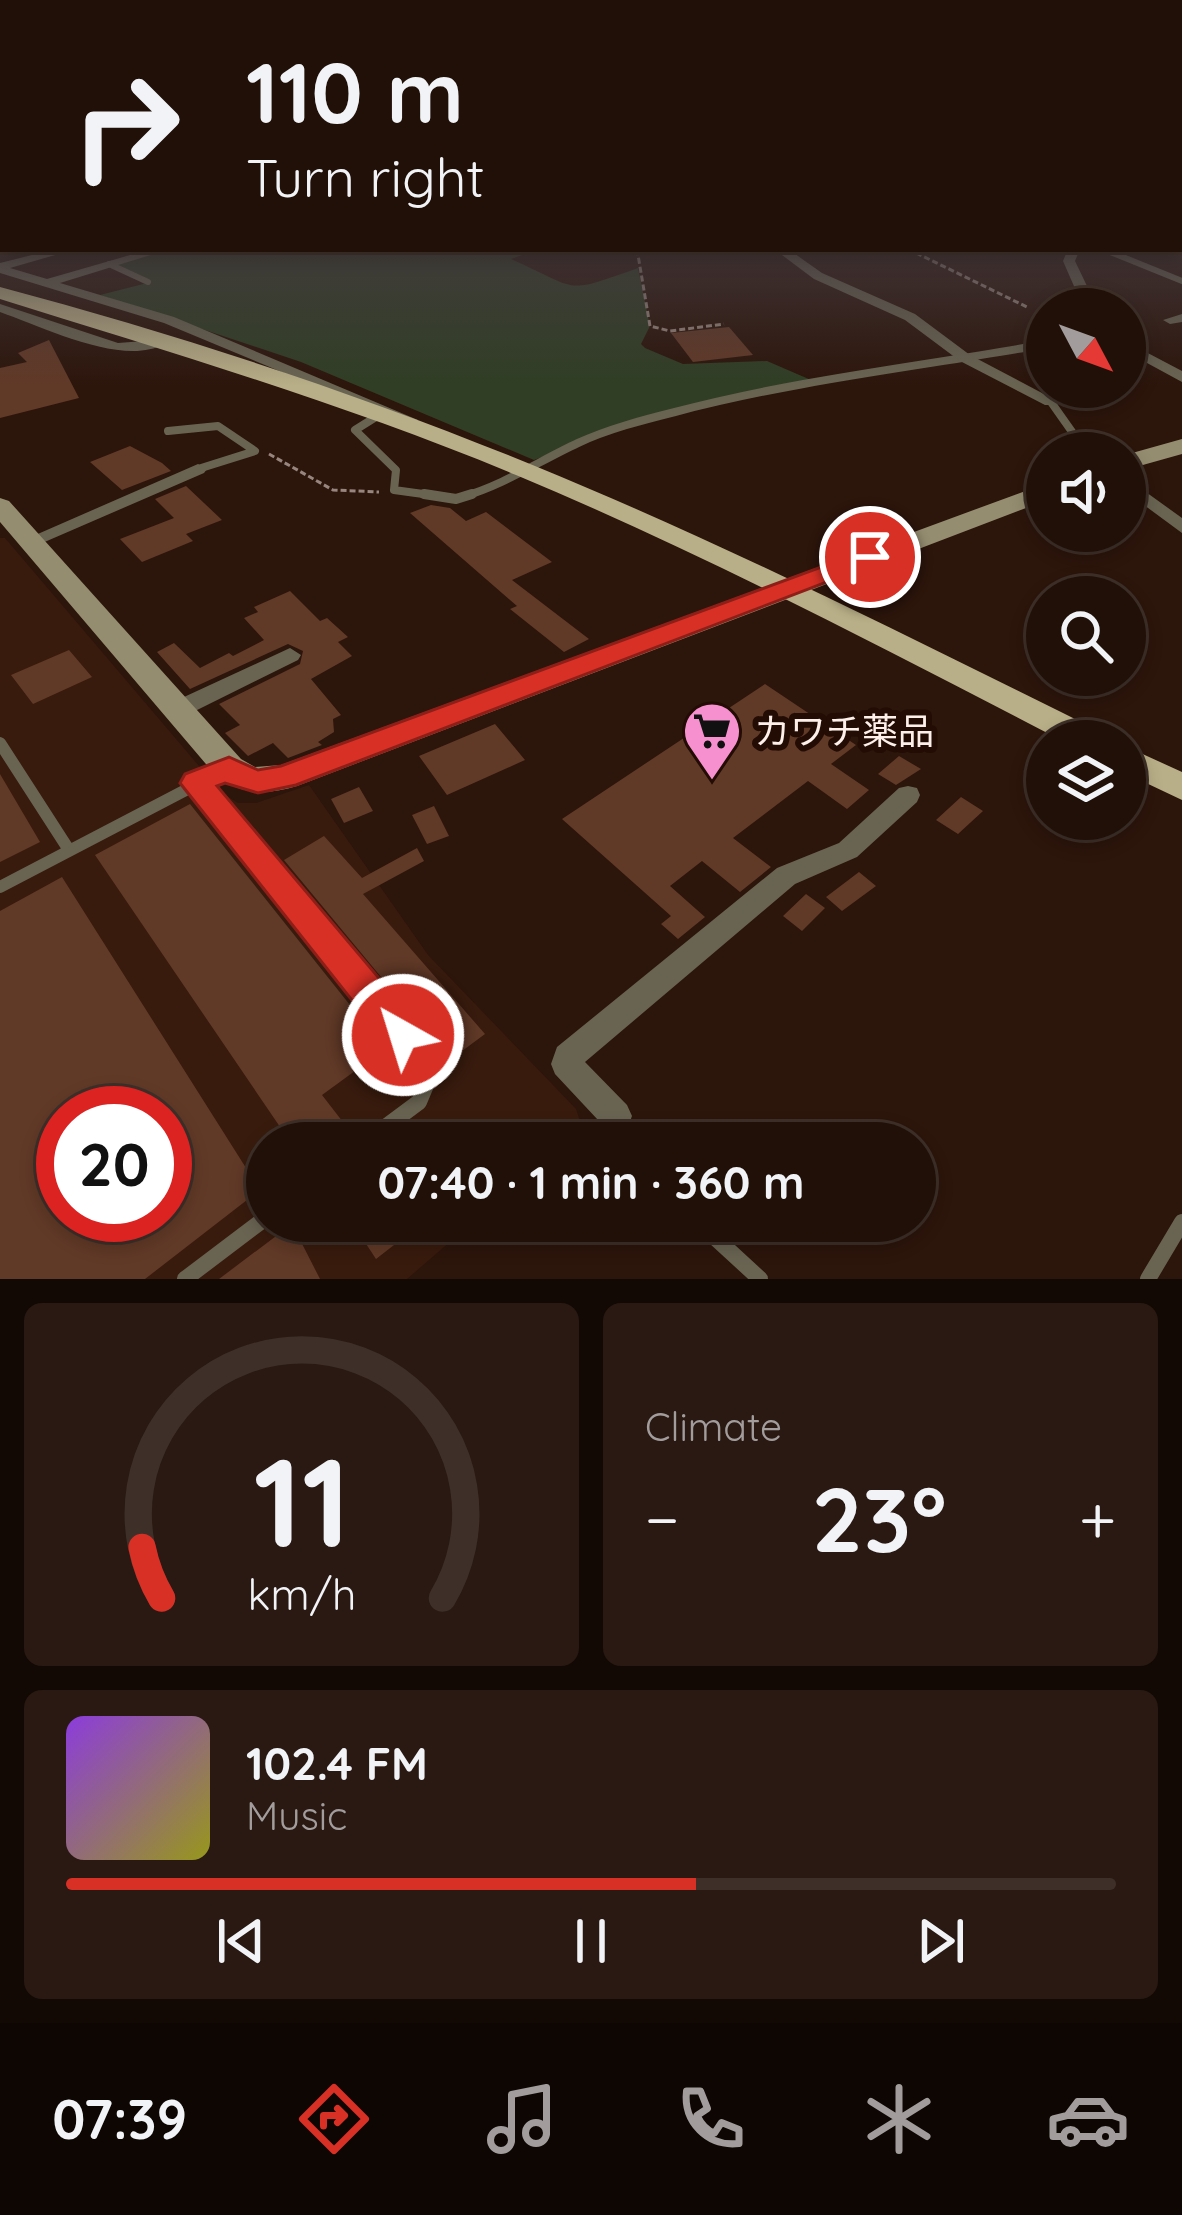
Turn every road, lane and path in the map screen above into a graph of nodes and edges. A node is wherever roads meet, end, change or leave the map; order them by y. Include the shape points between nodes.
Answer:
1 (102, 267) edge
2 (121, 267) edge
3 (640, 267) edge
4 (805, 267) edge
5 (944, 267) edge
6 (1148, 267) edge
7 (0, 268) edge
8 (1182, 280) edge
9 (148, 282) dead end
10 (47, 283) junction
11 (0, 293) edge
12 (1026, 306) edge
13 (0, 308) edge
14 (724, 324) dead end
15 (214, 340) junction
16 (157, 344) junction
17 (1026, 348) edge
18 (187, 354) junction
19 (1146, 357) edge
20 (965, 358) junction
21 (1182, 377) edge
22 (1026, 389) edge
23 (380, 415) junction
24 (168, 430) dead end
25 (442, 438) junction
26 (1182, 446) edge
27 (256, 452) junction
28 (1146, 457) edge
29 (198, 469) joint
30 (522, 470) junction
31 (394, 490) junction
32 (1026, 499) edge
33 (1146, 499) edge
34 (12, 524) edge
35 (1182, 527) edge
36 (785, 589) junction
37 (290, 655) dead end
38 (179, 709) junction
39 (1049, 720) edge
40 (0, 743) edge
41 (229, 768) junction
42 (1146, 769) edge
43 (196, 783) junction
44 (1182, 788) edge
45 (908, 795) dead end
46 (69, 850) junction
47 (0, 887) edge
48 (392, 1122) edge
49 (615, 1122) edge
50 (1182, 1222) edge
51 (246, 1233) edge
52 (720, 1242) edge
53 (185, 1279) edge
54 (760, 1279) edge
55 (1148, 1279) edge

1 - 10 street
2 - 9 lane
3 - 14 path via 650,326
4 - 20 street via 910,317
5 - 12 path
6 - 8 lane
7 - 10 street
10 - 15 street
11 - 16 main road
13 - 16 street via 117,347
15 - 18 street
15 - 25 street
16 - 18 main road
17 - 20 lane
18 - 23 main road
19 - 21 street
20 - 22 street
20 - 30 lane via 673,412
23 - 25 main road
23 - 31 lane via 355,430 396,470
24 - 27 lane via 218,426
25 - 30 main road
26 - 28 street
27 - 29 lane
27 - 31 path via 332,493
29 - 34 street
30 - 31 lane via 456,499
30 - 36 main road
32 - 36 street
33 - 35 street
34 - 38 street
36 - 39 main road
36 - 41 street via 285,777 258,782
37 - 38 street
38 - 41 street
40 - 46 lane
41 - 43 lane
42 - 44 main road
43 - 46 lane
43 - 48 lane via 432,1071 418,1102
45 - 49 street via 842,854 786,876 568,1057
46 - 47 lane
50 - 55 lane
51 - 53 lane
52 - 54 lane

